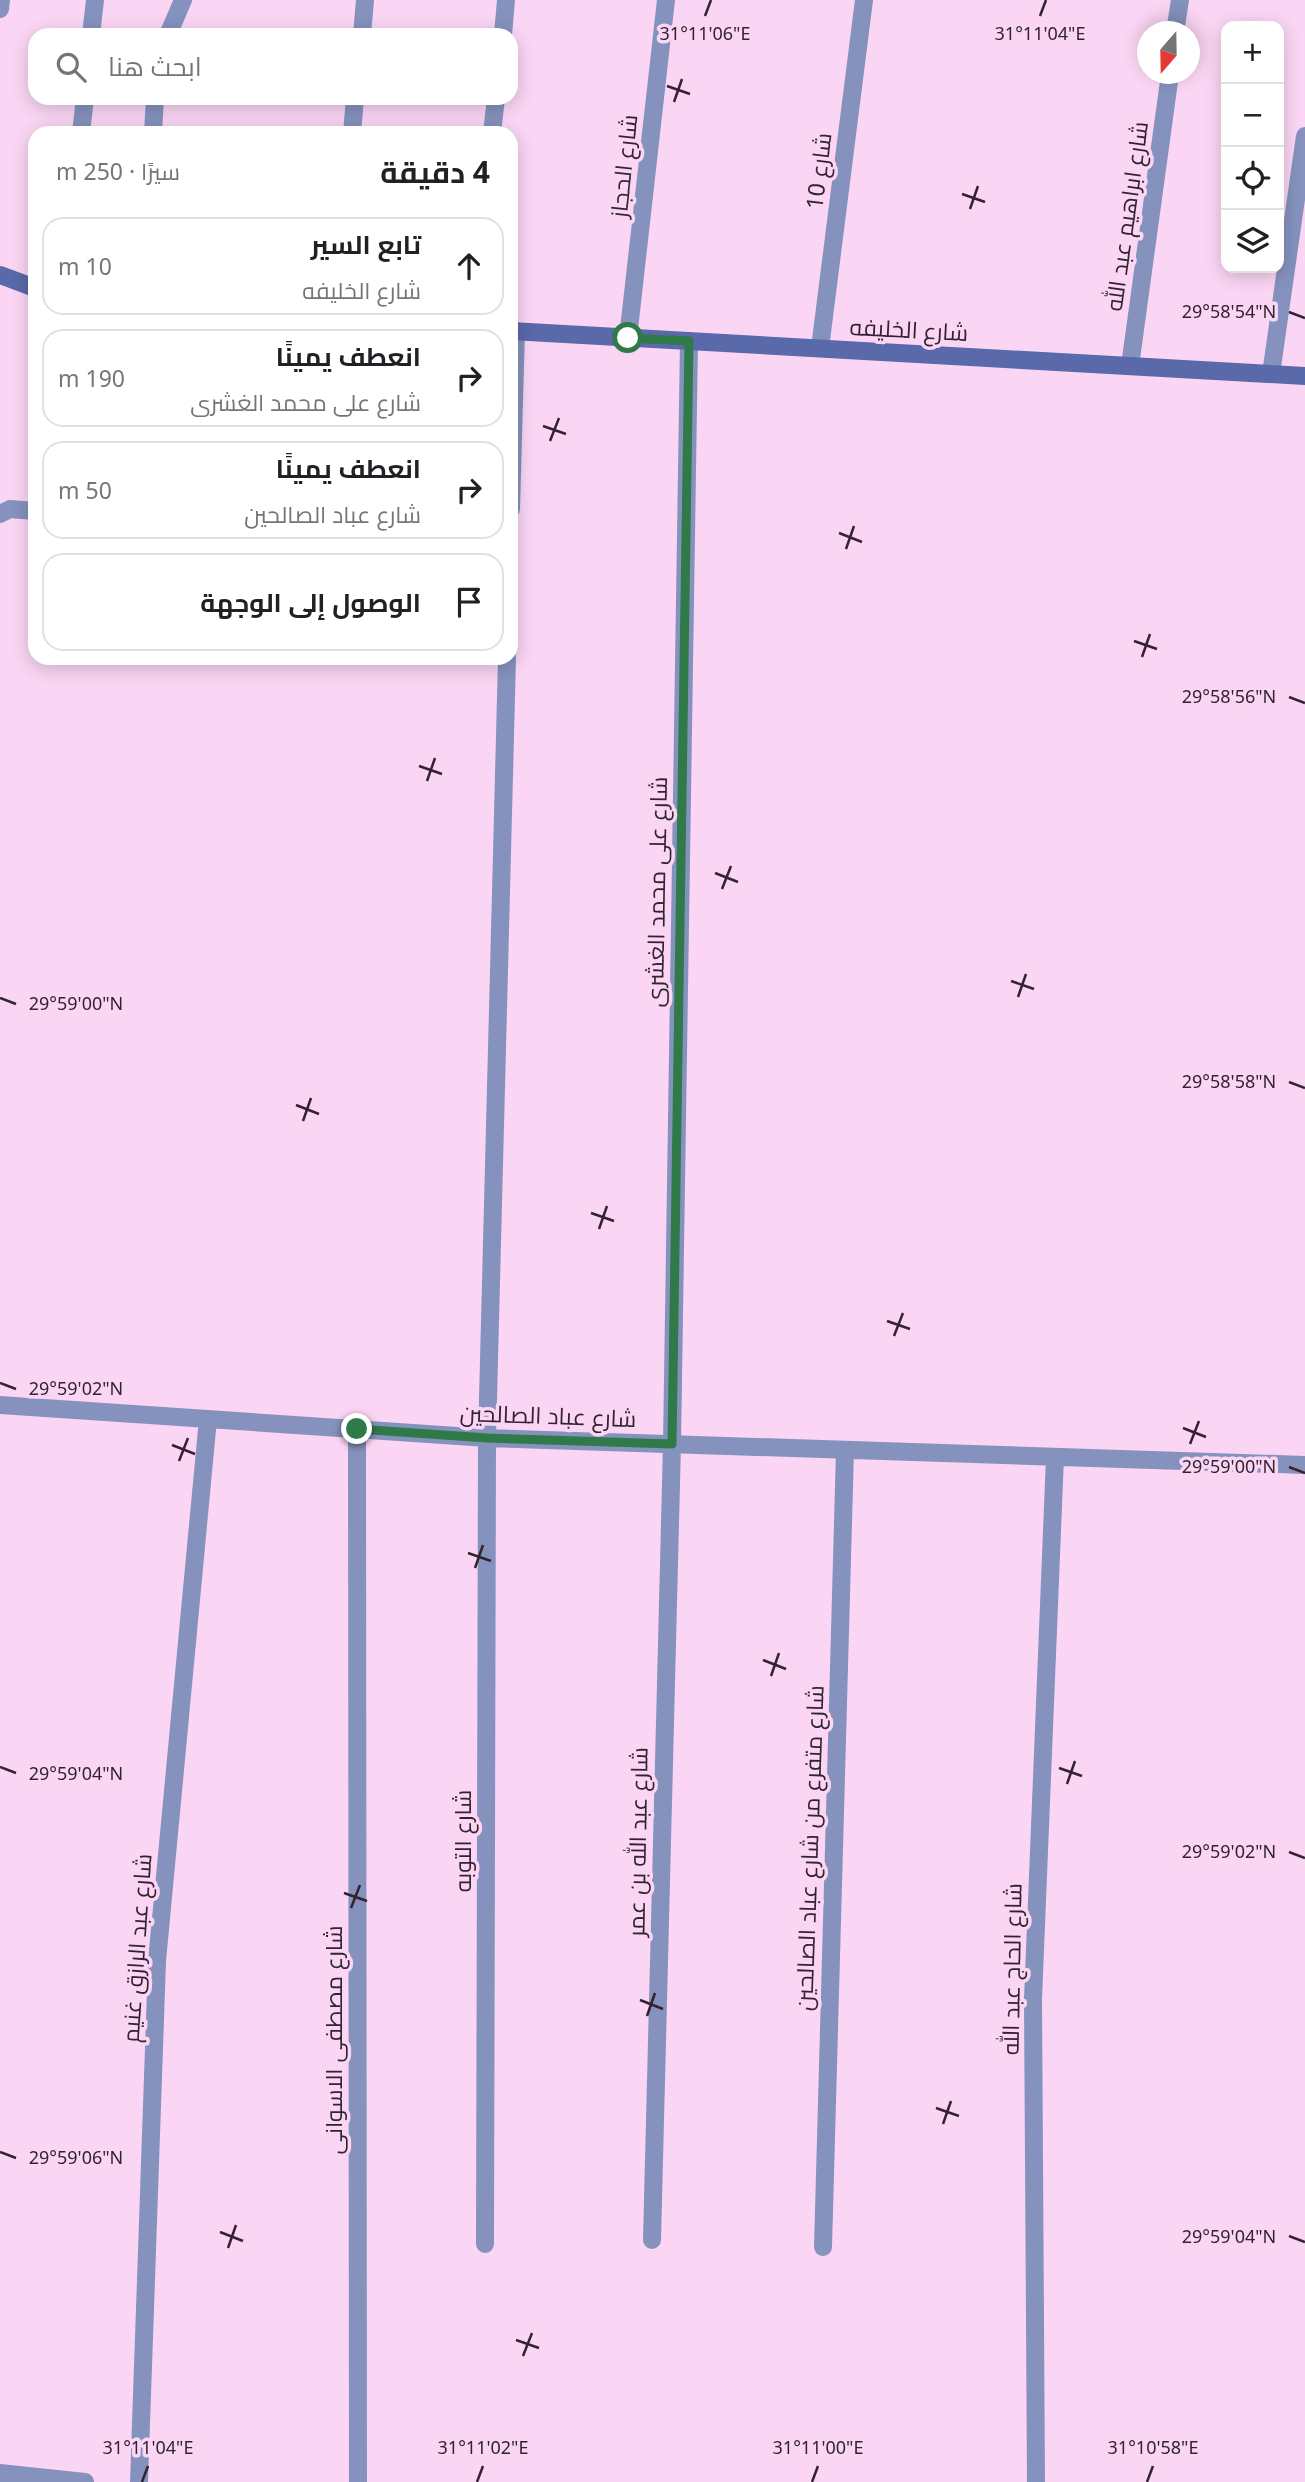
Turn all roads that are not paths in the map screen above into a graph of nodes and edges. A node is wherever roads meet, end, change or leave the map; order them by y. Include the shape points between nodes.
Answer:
1 (1, 0) edge
2 (95, 0) edge
3 (183, 0) edge
4 (365, 0) edge
5 (506, 0) edge
6 (666, 0) edge
7 (864, 0) edge
8 (1180, 0) edge
9 (0, 9) edge
10 (1177, 21) edge
11 (92, 28) edge
12 (171, 28) edge
13 (363, 28) edge
14 (504, 28) edge
15 (1169, 84) edge
16 (84, 105) edge
17 (155, 105) edge
18 (354, 105) edge
19 (495, 105) edge
20 (82, 126) edge
21 (153, 126) edge
22 (353, 126) edge
23 (493, 126) edge
24 (1305, 136) edge
25 (0, 275) edge
26 (28, 285) edge
27 (518, 331) edge
28 (628, 338) junction
29 (689, 341) junction
30 (820, 348) junction
31 (1130, 366) junction
32 (1271, 374) junction
33 (1305, 376) edge
34 (28, 510) edge
35 (0, 514) edge
36 (507, 665) edge
37 (0, 1405) edge
38 (208, 1419) junction
39 (357, 1429) junction
40 (487, 1438) junction
41 (672, 1444) junction
42 (845, 1450) junction
43 (1055, 1457) junction
44 (1305, 1465) edge
45 (652, 2240) dead end
46 (485, 2244) dead end
47 (823, 2247) dead end
48 (0, 2473) edge
49 (85, 2482) edge
50 (139, 2482) edge
51 (358, 2482) edge
52 (1036, 2482) edge

1 - 9 street
2 - 11 street
3 - 12 street
4 - 13 street
5 - 14 street
6 - 28 street, شارع الحجاز
7 - 30 street, شارع 10
8 - 10 street
15 - 31 street, شارع ابراهيم عبد الله
16 - 20 street
17 - 21 street
18 - 22 street
19 - 23 street
24 - 32 street
25 - 26 main road
27 - 28 main road, شارع الخليفه
28 - 29 main road, شارع الخليفه
29 - 30 main road, شارع الخليفه
29 - 41 street, شارع على محمد الغشرى
30 - 31 main road, شارع الخليفه
31 - 32 main road, شارع الخليفه
32 - 33 main road, شارع الخليفه
34 - 35 street via 10,509
36 - 40 street, شارع التوبه
37 - 38 street, شارع عباد الصالحين
38 - 39 street, شارع عباد الصالحين
38 - 50 street, شارع عبد الرازق غنيم via 157,1962
39 - 40 street, شارع عباد الصالحين
39 - 51 street, شارع مصطفى الاسوانى
40 - 41 street, شارع عباد الصالحين
40 - 46 street, شارع التوبه
41 - 42 street, شارع عباد الصالحين
41 - 45 street, شارع عبد الله بن عمر
42 - 43 street, شارع عباد الصالحين
42 - 47 street, شارع متفرع من شارع عباد الصالحين
43 - 44 street, شارع عباد الصالحين
43 - 52 street, شارع الحاج عبد الله via 1032,1999
48 - 49 street

